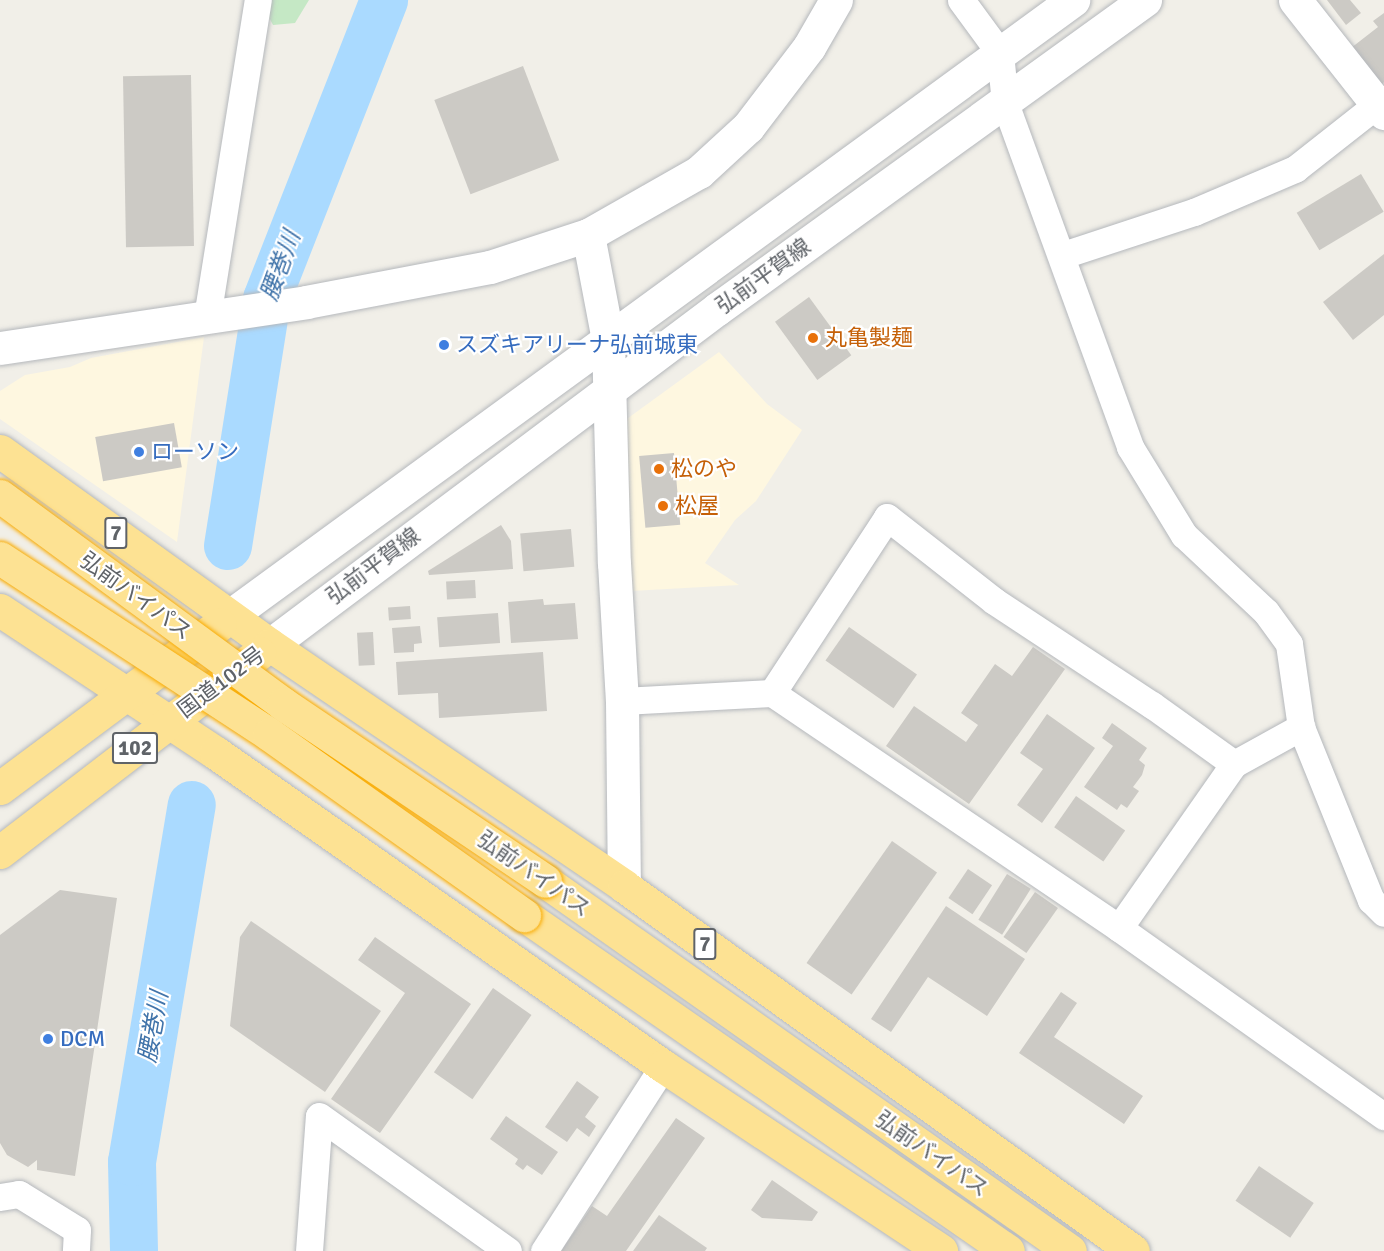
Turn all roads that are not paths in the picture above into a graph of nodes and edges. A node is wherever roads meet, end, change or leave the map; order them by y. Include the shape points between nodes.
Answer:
1 (258, 0) edge
2 (836, 0) edge
3 (961, 0) edge
4 (1073, 0) edge
5 (1145, 0) edge
6 (1295, 0) edge
7 (1000, 53) junction
8 (1005, 103) junction
9 (1382, 106) edge
10 (588, 235) junction
11 (1063, 255) junction
12 (220, 315) junction
13 (608, 340) junction
14 (0, 348) edge
15 (610, 393) junction
16 (0, 451) edge
17 (0, 496) edge
18 (0, 558) edge
19 (0, 610) edge
20 (231, 615) junction
21 (270, 645) junction
22 (772, 693) junction
23 (126, 694) junction
24 (622, 701) junction
25 (168, 722) junction
26 (1301, 726) junction
27 (1234, 764) junction
28 (0, 788) edge
29 (0, 852) edge
30 (624, 886) junction
31 (1384, 913) edge
32 (1119, 928) junction
33 (663, 1066) junction
34 (1384, 1116) edge
35 (0, 1197) edge
36 (76, 1251) edge
37 (309, 1251) edge
38 (508, 1251) edge
39 (544, 1251) edge
40 (941, 1251) edge
41 (1008, 1251) edge
42 (1070, 1251) edge
43 (1133, 1251) edge

1 - 12 street
2 - 10 main road via 809,48 748,127 699,172
3 - 7 street
4 - 7 main road, 弘前平賀線
5 - 8 main road, 弘前平賀線
6 - 9 main road
7 - 8 street
7 - 13 main road, 弘前平賀線
8 - 11 street
8 - 15 main road, 弘前平賀線 via 717,309
9 - 11 street via 1295,169 1194,212
10 - 12 main road via 490,267
10 - 13 main road
11 - 26 street via 1130,447 1184,535 1266,612 1289,644
12 - 14 main road
13 - 15 main road
13 - 20 main road, 弘前平賀線
15 - 21 main road, 弘前平賀線 via 560,425
15 - 24 main road
16 - 20 highway, 7
17 - 42 highway, 弘前バイパス / 7, bridge via 283,704 545,881
18 - 41 highway, 弘前バイパス, bridge via 269,734
19 - 23 highway
20 - 21 highway, 7
20 - 23 highway, 102
21 - 25 highway, 国道102号 / 102
21 - 30 highway, 7
22 - 24 street
22 - 27 street via 888,517 994,601
22 - 32 street
23 - 25 highway
23 - 28 highway, 102
24 - 30 main road
25 - 29 highway, 国道102号 / 102
25 - 33 highway
26 - 27 street
26 - 31 street via 1371,900
27 - 32 street
30 - 43 highway, 7
32 - 34 street
33 - 39 street
33 - 40 highway
35 - 36 street via 19,1194 76,1230
37 - 38 street via 319,1116

